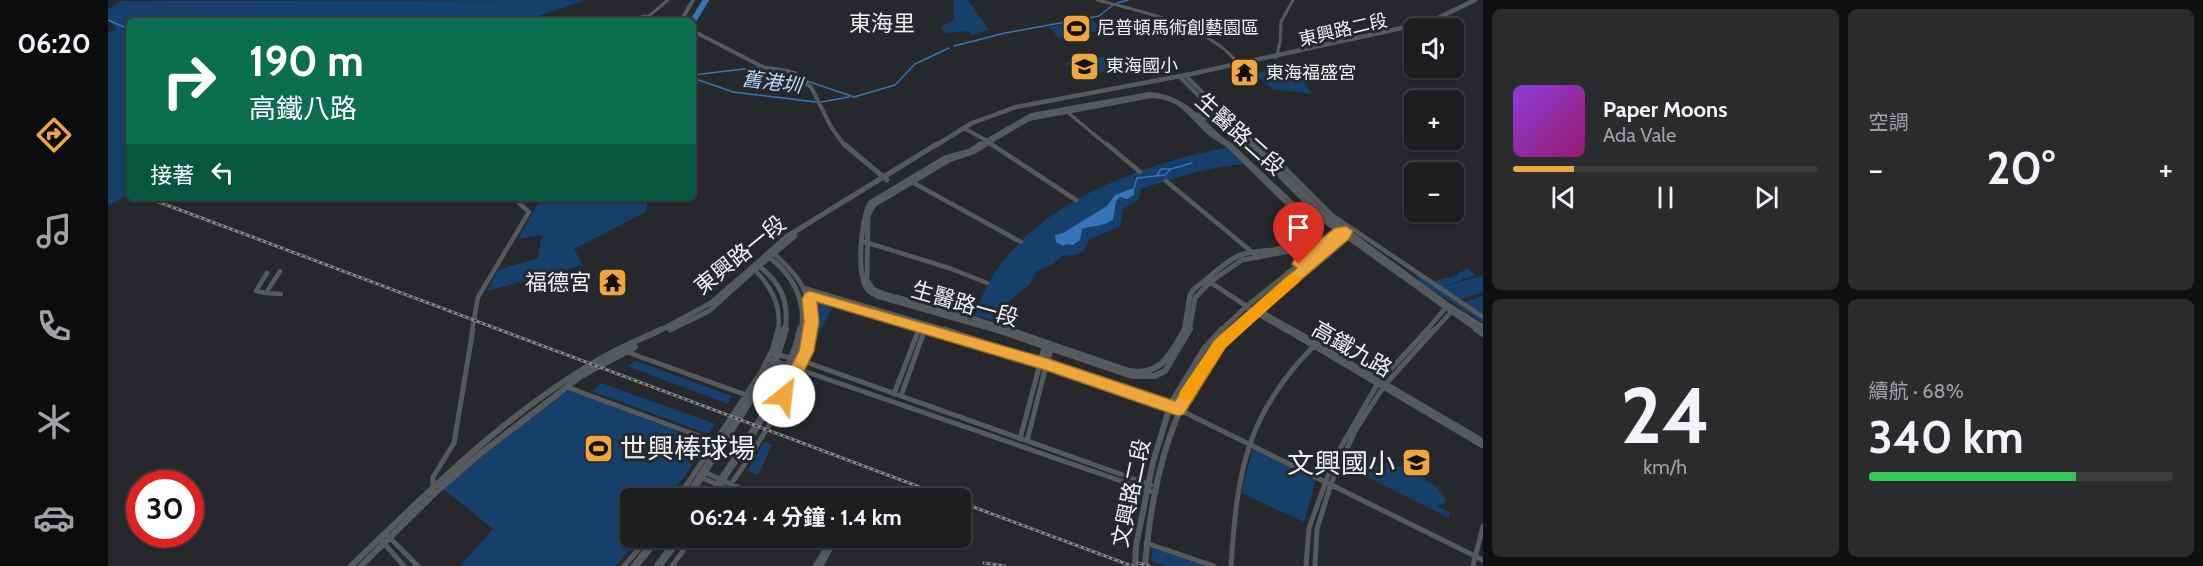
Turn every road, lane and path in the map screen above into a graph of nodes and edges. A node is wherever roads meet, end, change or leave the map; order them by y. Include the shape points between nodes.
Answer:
1 (668, 0) edge
2 (693, 0) edge
3 (1097, 0) edge
4 (1293, 0) edge
5 (1482, 0) edge
6 (1474, 2) edge
7 (648, 16) junction
8 (638, 18) edge
9 (656, 18) edge
10 (683, 18) edge
11 (696, 33) edge
12 (1276, 57) junction
13 (1240, 65) junction
14 (1183, 77) junction
15 (1066, 110) junction
16 (1218, 115) junction
17 (1195, 117) junction
18 (966, 130) junction
19 (987, 142) junction
20 (1275, 158) dead end
21 (1140, 172) dead end
22 (885, 178) junction
23 (910, 181) junction
24 (1166, 181) dead end
25 (1076, 200) dead end
26 (520, 201) edge
27 (1339, 231) junction
28 (1346, 233) junction
29 (866, 242) junction
30 (1021, 242) dead end
31 (769, 254) junction
32 (1256, 255) junction
33 (755, 267) junction
34 (280, 271) dead end
35 (267, 273) dead end
36 (1209, 280) junction
37 (987, 283) dead end
38 (804, 288) junction
39 (267, 293) junction
40 (281, 294) dead end
41 (808, 299) junction
42 (1248, 305) junction
43 (1449, 309) junction
44 (1256, 310) junction
45 (1483, 317) edge
46 (924, 325) junction
47 (1483, 327) edge
48 (1483, 334) edge
49 (1049, 345) junction
50 (1314, 347) junction
51 (626, 351) junction
52 (773, 357) junction
53 (790, 362) junction
54 (803, 362) junction
55 (1044, 362) junction
56 (799, 369) junction
57 (1379, 381) junction
58 (1385, 385) junction
59 (567, 387) junction
60 (746, 394) junction
61 (897, 395) junction
62 (1170, 406) junction
63 (1178, 409) junction
64 (1020, 439) junction
65 (1027, 441) junction
66 (1483, 441) edge
67 (715, 442) junction
68 (1251, 445) junction
69 (1483, 446) edge
70 (700, 474) junction
71 (720, 482) junction
72 (1329, 483) junction
73 (730, 486) junction
74 (1148, 487) junction
75 (687, 488) edge
76 (692, 488) edge
77 (716, 488) edge
78 (733, 488) edge
79 (735, 488) edge
80 (434, 490) junction
81 (1156, 490) junction
82 (1483, 526) edge
83 (385, 538) junction
84 (1146, 543) junction
85 (639, 548) edge
86 (649, 548) edge
87 (672, 548) edge
88 (685, 548) edge
89 (825, 548) edge
90 (830, 548) edge
91 (1475, 556) junction
92 (1483, 560) edge
93 (351, 566) edge
94 (361, 566) edge
95 (405, 566) edge
96 (418, 566) edge
97 (624, 566) edge
98 (635, 566) edge
99 (658, 566) edge
100 (672, 566) edge
101 (815, 566) edge
102 (821, 566) edge
103 (1135, 566) edge
104 (1145, 566) edge
105 (1214, 566) edge
106 (1231, 566) edge
107 (1306, 566) edge
108 (1315, 566) edge
109 (1473, 566) edge

1 - 7 street
2 - 10 street
3 - 13 street via 1147,12 1197,31 1224,48
4 - 12 street via 1281,22
5 - 6 main road, 東興路二段
6 - 12 main road, 東興路二段 via 1435,22
7 - 8 street
7 - 9 street
11 - 22 street via 761,66 788,71 811,87 845,146
12 - 13 main road, 東興路二段
13 - 14 main road, 東興路一段
14 - 16 street
14 - 18 main road, 東興路一段 via 1010,111
14 - 28 street
15 - 17 street, 生醫路二段 via 1152,96 1174,100
15 - 19 street, 生醫路二段 via 1029,119
15 - 21 street
16 - 17 street
16 - 27 street
17 - 32 street, 生醫路二段 via 1233,147 1308,221 1310,235 1290,251
18 - 19 street
18 - 22 main road, 東興路一段
19 - 23 street, 生醫路一段 via 945,158
19 - 25 street
20 - 45 street via 1332,215
22 - 31 main road, 東興路一段 via 786,237
23 - 29 street, 生醫路一段 via 866,208
23 - 30 street
24 - 32 street
26 - 80 street via 529,212 478,297 454,443 433,477
27 - 28 street
27 - 42 street, 文興路二段
28 - 43 street
28 - 44 street, 文興路二段
29 - 37 street
29 - 49 street, 生醫路一段 via 862,280 867,289 882,298 933,309
31 - 33 main road, 東興路一段
31 - 38 street via 788,265
31 - 53 main road via 798,290 802,305 804,321
32 - 36 street, 生醫路二段
33 - 51 street, 東興路一段 via 709,311
33 - 52 main road via 770,275 784,293 786,321
33 - 80 street, 東興路一段 via 704,308 600,359 571,378 473,452
34 - 39 street
35 - 39 street via 256,291
36 - 42 street, 高鐵九路
36 - 49 street, 生醫路一段 via 1190,295 1185,330 1154,371 1129,371
38 - 41 street
38 - 46 street
39 - 40 street
41 - 46 street via 826,298
41 - 54 street via 812,322
42 - 44 street, 高鐵九路
42 - 62 street, 文興路二段 via 1204,349
43 - 47 street
43 - 48 street
43 - 57 street
43 - 58 street
44 - 50 street, 高鐵九路
44 - 57 street, 高鐵九路
44 - 63 street, 文興路二段 via 1220,344
46 - 55 street
46 - 61 street
49 - 55 street
50 - 57 street, 高鐵九路
50 - 68 street via 1285,375 1261,417
51 - 59 street, 東興路一段
51 - 60 street
52 - 53 street
52 - 60 street
52 - 70 main road
53 - 54 street
53 - 56 street
53 - 71 main road
54 - 56 street
54 - 61 street
55 - 62 street
55 - 64 street
55 - 65 street
56 - 73 street
56 - 74 street
57 - 58 street, 高鐵九路
57 - 72 street via 1348,432
58 - 66 street, 高鐵九路
58 - 69 street, 高鐵九路
58 - 72 street via 1355,431
59 - 67 street
59 - 80 street, 東興路一段
60 - 67 street
61 - 64 street
62 - 63 street
62 - 74 street, 文興路二段
63 - 68 street
63 - 81 street, 文興路二段
64 - 65 street
65 - 74 street
67 - 70 street
68 - 72 street
68 - 106 street via 1236,493
70 - 71 street
70 - 75 street
70 - 76 main road
71 - 73 street
71 - 77 main road
72 - 91 street
72 - 107 street via 1309,528
72 - 108 street via 1317,529
73 - 78 street
73 - 79 street
74 - 81 street
74 - 103 street, 文興路二段
80 - 83 street, 東興路一段
81 - 84 street, 文興路二段
82 - 91 street
83 - 93 street, 東興路一段
83 - 94 street, 東興路一段
83 - 95 street
83 - 96 street
84 - 104 street, 文興路二段
84 - 105 street
85 - 97 street
86 - 98 main road
87 - 99 main road
88 - 100 street
89 - 101 street
90 - 102 street
91 - 92 street
91 - 109 street

